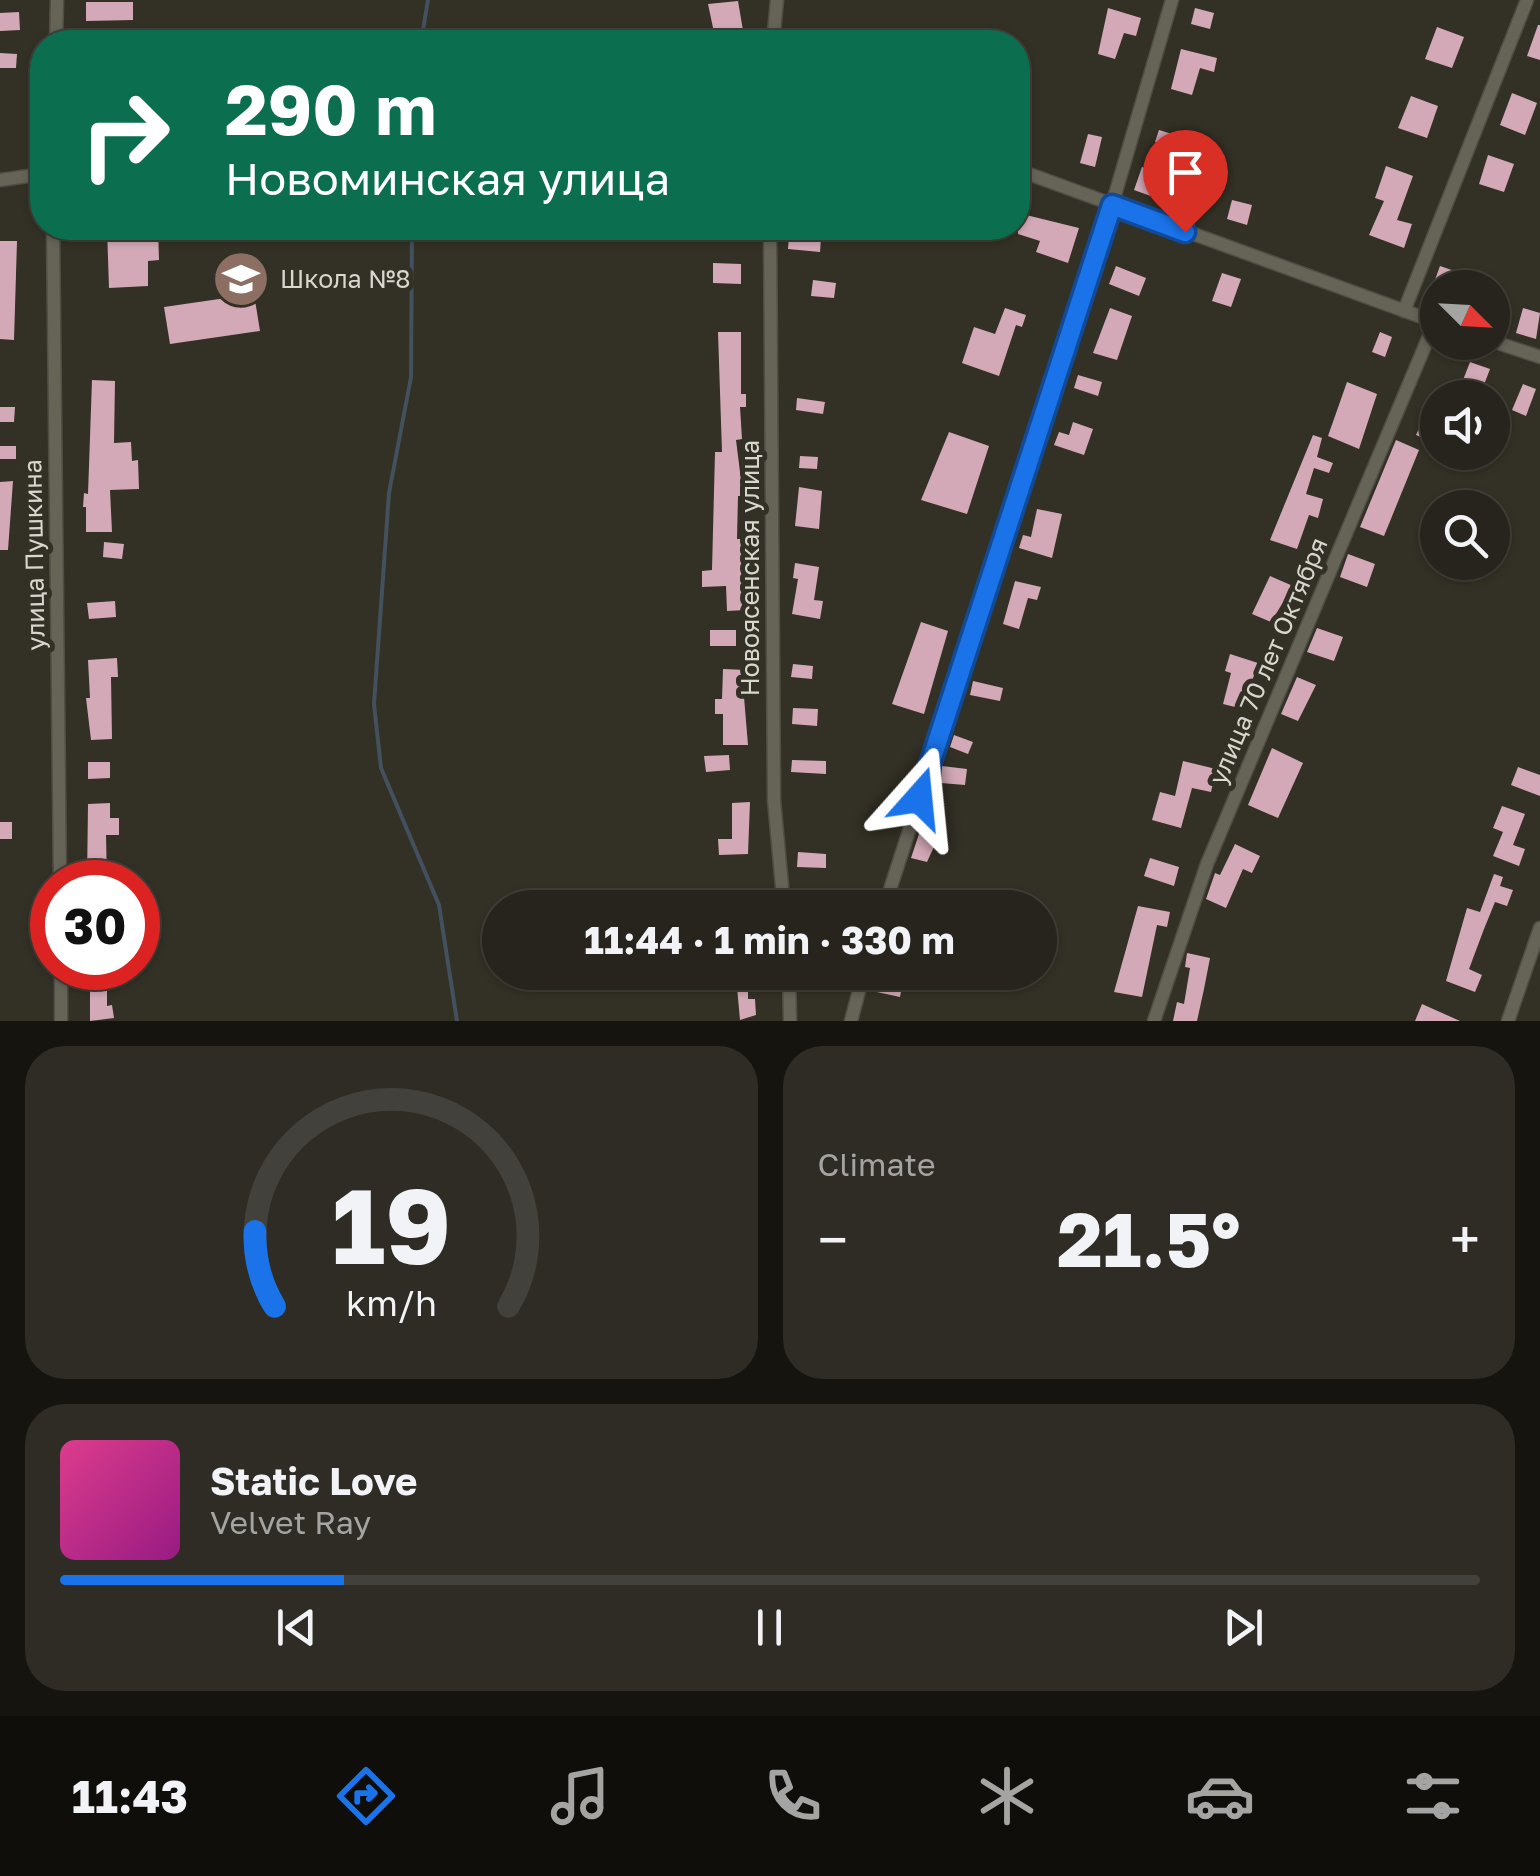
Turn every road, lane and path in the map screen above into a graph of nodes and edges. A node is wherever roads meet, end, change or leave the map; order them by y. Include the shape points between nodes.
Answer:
1 (57, 0) edge
2 (777, 0) edge
3 (1172, 0) edge
4 (1526, 0) edge
5 (56, 30) edge
6 (773, 30) edge
7 (1030, 174) edge
8 (30, 176) edge
9 (0, 180) edge
10 (1112, 205) junction
11 (53, 240) edge
12 (770, 240) edge
13 (1404, 311) junction
14 (1420, 317) edge
15 (1510, 347) edge
16 (1540, 357) edge
17 (1420, 360) edge
18 (60, 860) edge
19 (782, 890) edge
20 (890, 890) edge
21 (1540, 928) edge
22 (60, 990) edge
23 (789, 990) edge
24 (859, 990) edge
25 (61, 1021) edge
26 (790, 1021) edge
27 (851, 1021) edge
28 (1154, 1021) edge
29 (1508, 1021) edge

1 - 5 street
2 - 6 street
3 - 10 street
4 - 13 street
7 - 10 street
8 - 9 street
10 - 13 street
10 - 20 street
11 - 18 street, улица Пушкина
12 - 19 street, Новоясенская улица via 774,800
13 - 14 street
15 - 16 street
17 - 28 street, улица 70 лет Октября via 1208,864
21 - 29 street
22 - 25 street
23 - 26 street
24 - 27 street

